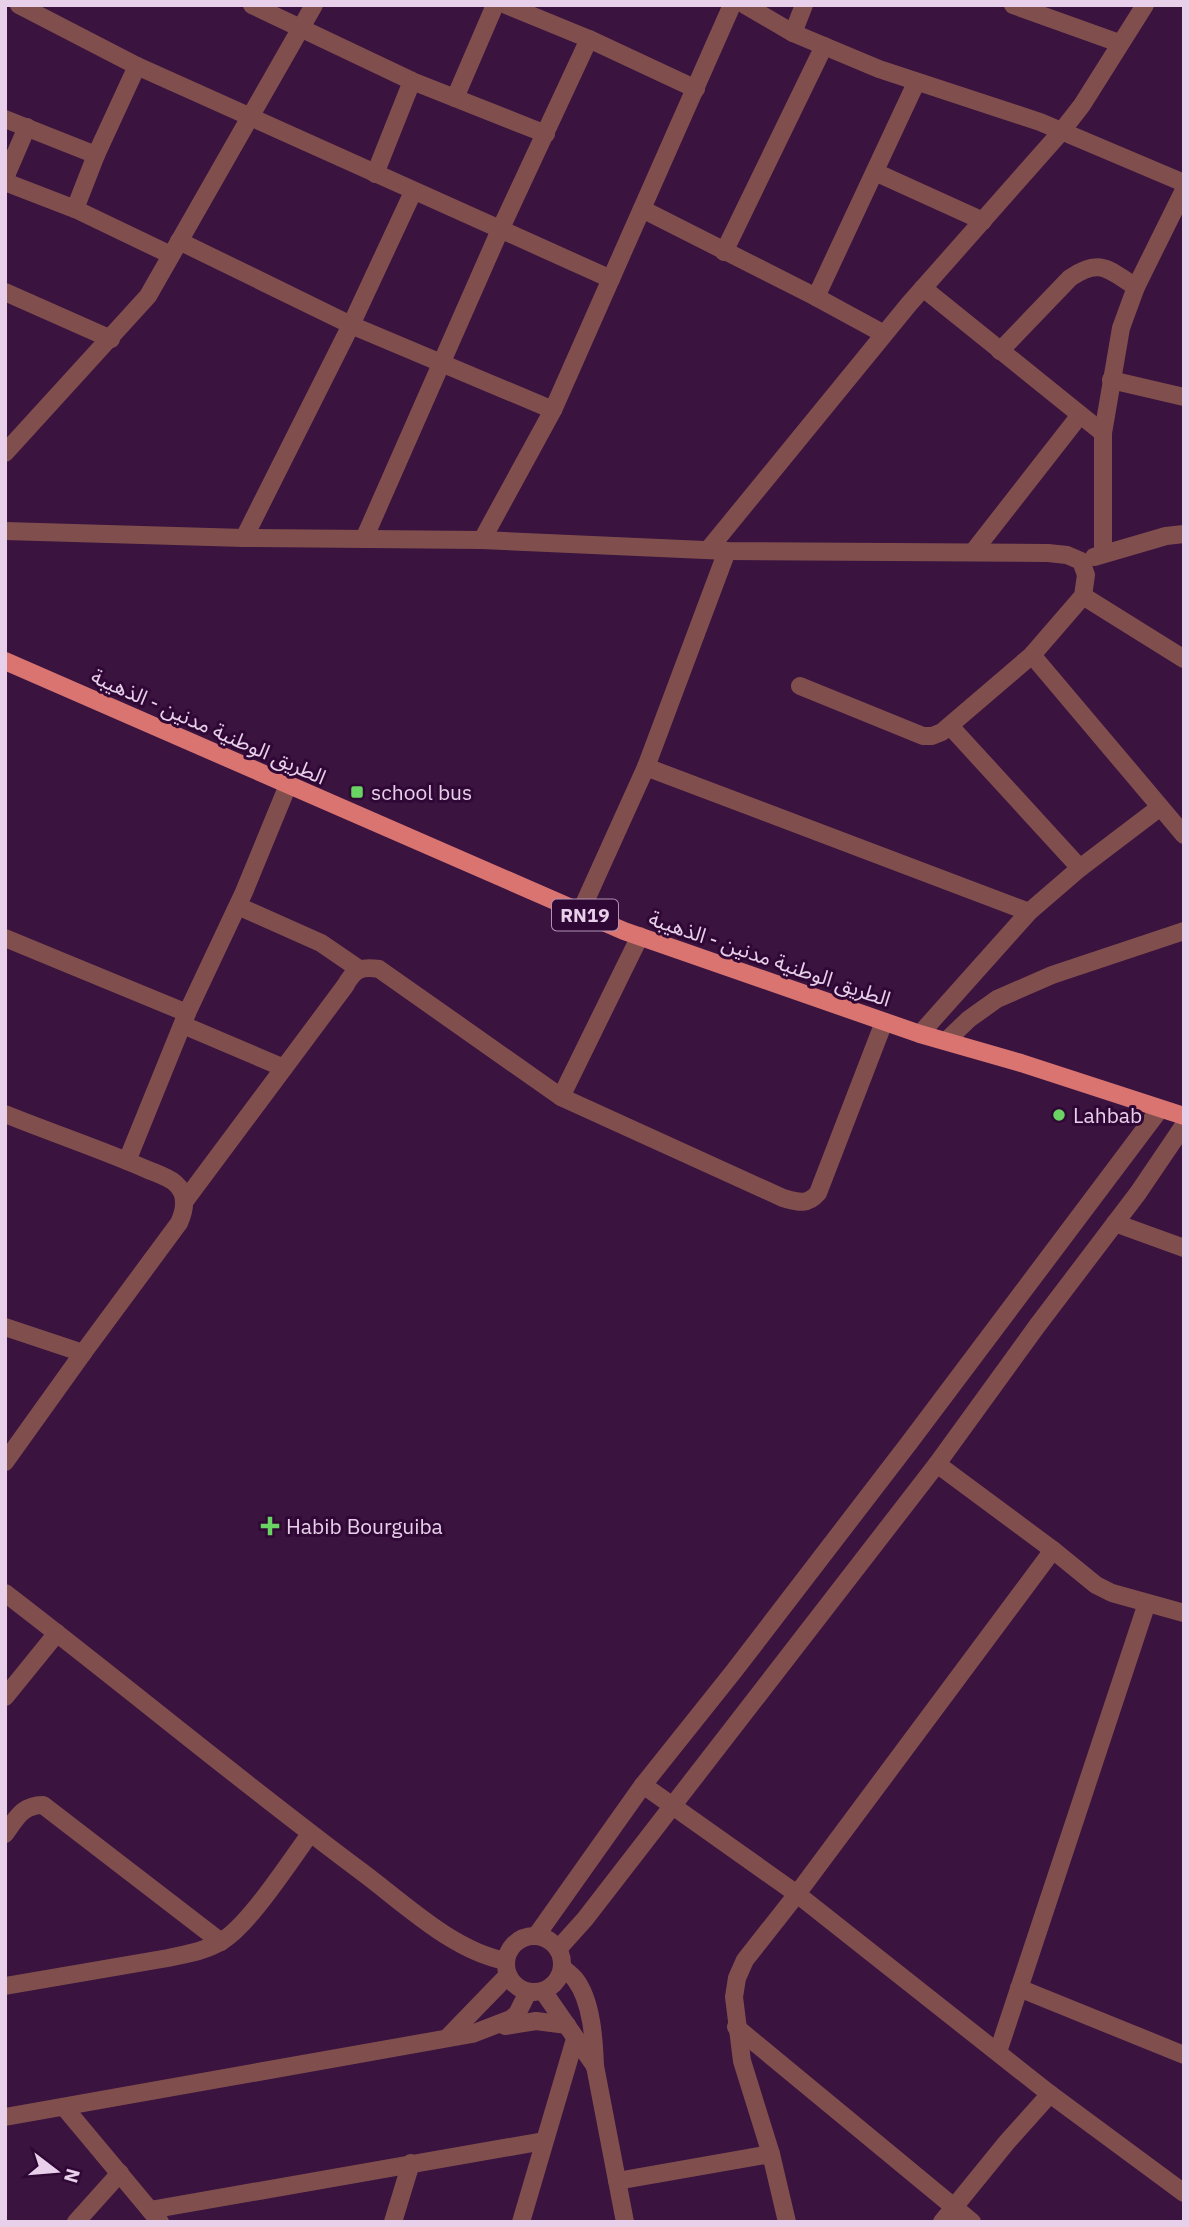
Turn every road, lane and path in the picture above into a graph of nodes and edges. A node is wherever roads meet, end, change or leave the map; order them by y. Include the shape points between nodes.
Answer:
1 (18, 5) edge
2 (252, 5) edge
3 (314, 5) edge
4 (495, 5) edge
5 (506, 5) edge
6 (733, 5) edge
7 (745, 5) edge
8 (804, 5) edge
9 (1013, 5) edge
10 (1145, 5) edge
11 (5, 11) edge
12 (301, 29) junction
13 (793, 33) junction
14 (589, 39) junction
15 (1119, 43) junction
16 (824, 46) junction
17 (137, 66) junction
18 (412, 81) junction
19 (916, 83) junction
20 (696, 89) junction
21 (455, 98) junction
22 (250, 118) junction
23 (5, 119) edge
24 (27, 127) junction
25 (1061, 132) junction
26 (546, 134) junction
27 (96, 155) junction
28 (875, 172) junction
29 (374, 174) junction
30 (5, 180) edge
31 (1184, 183) edge
32 (1184, 190) edge
33 (413, 192) junction
34 (75, 209) junction
35 (642, 209) junction
36 (983, 221) junction
37 (500, 230) junction
38 (175, 248) junction
39 (724, 252) junction
40 (611, 279) junction
41 (1136, 287) junction
42 (923, 288) junction
43 (5, 292) edge
44 (816, 297) junction
45 (351, 325) junction
46 (884, 334) junction
47 (111, 339) junction
48 (1000, 351) junction
49 (442, 363) junction
50 (1111, 380) junction
51 (1184, 397) edge
52 (553, 410) junction
53 (1080, 415) junction
54 (1103, 433) junction
55 (5, 453) edge
56 (5, 531) edge
57 (1184, 534) edge
58 (244, 538) junction
59 (364, 539) junction
60 (482, 540) junction
61 (708, 551) junction
62 (727, 551) junction
63 (973, 552) junction
64 (1103, 555) junction
65 (1081, 561) junction
66 (1083, 596) junction
67 (1032, 655) junction
68 (1184, 659) edge
69 (5, 661) edge
70 (800, 686) dead end
71 (950, 726) junction
72 (646, 767) junction
73 (288, 785) junction
74 (1160, 808) junction
75 (1184, 835) edge
76 (1080, 868) junction
77 (237, 906) junction
78 (1029, 912) junction
79 (580, 913) junction
80 (1184, 931) edge
81 (640, 936) junction
82 (5, 938) edge
83 (359, 969) junction
84 (185, 1019) junction
85 (884, 1022) junction
86 (920, 1034) junction
87 (946, 1041) junction
88 (284, 1068) junction
89 (561, 1097) junction
90 (1160, 1109) junction
91 (5, 1114) edge
92 (1184, 1116) edge
93 (1184, 1125) edge
94 (128, 1161) junction
95 (184, 1202) junction
96 (1115, 1223) junction
97 (1184, 1248) edge
98 (5, 1327) edge
99 (83, 1353) junction
100 (5, 1462) edge
101 (937, 1464) junction
102 (1053, 1550) junction
103 (5, 1593) edge
104 (1147, 1602) junction
105 (1184, 1613) edge
106 (57, 1633) junction
107 (5, 1697) edge
108 (643, 1785) junction
109 (671, 1805) junction
110 (310, 1833) junction
111 (5, 1834) edge
112 (797, 1894) junction
113 (536, 1936) junction
114 (221, 1942) junction
115 (558, 1950) junction
116 (507, 1968) junction
117 (562, 1968) junction
118 (5, 1986) edge
119 (1019, 1988) junction
120 (536, 1992) junction
121 (736, 2026) junction
122 (491, 2029) junction
123 (571, 2032) junction
124 (448, 2037) junction
125 (998, 2052) junction
126 (1184, 2054) edge
127 (595, 2066) junction
128 (1050, 2094) junction
129 (64, 2106) junction
130 (5, 2117) edge
131 (544, 2141) junction
132 (771, 2154) junction
133 (411, 2163) junction
134 (120, 2173) junction
135 (617, 2181) junction
136 (1184, 2193) edge
137 (954, 2208) junction
138 (155, 2216) edge
139 (76, 2222) edge
140 (393, 2222) edge
141 (522, 2222) edge
142 (625, 2222) edge
143 (787, 2222) edge
144 (942, 2222) edge
145 (972, 2222) edge

1 - 11 street
1 - 17 street
2 - 12 street
3 - 12 street
4 - 21 street
5 - 14 street
6 - 20 street
7 - 13 street
8 - 13 street
9 - 15 street
10 - 15 street
12 - 18 street
12 - 22 street
13 - 16 street
14 - 20 street
14 - 26 street
15 - 25 street
16 - 19 street
16 - 39 street
17 - 22 street
17 - 27 street
18 - 21 street
18 - 29 street
19 - 25 street via 995,106
19 - 28 street
20 - 35 street
21 - 26 street
22 - 29 street
22 - 38 street
23 - 24 street
24 - 27 street
24 - 30 street
25 - 31 street
25 - 36 street
26 - 37 street
27 - 34 street
28 - 36 street
28 - 44 street
29 - 33 street
30 - 34 street
32 - 41 street
33 - 37 street
33 - 45 street
34 - 38 street
35 - 39 street
35 - 40 street
36 - 42 street
37 - 40 street
37 - 49 street
38 - 45 street
38 - 47 street via 148,296
39 - 44 street
40 - 52 street
41 - 48 street via 1105,268 1092,265 1083,269
41 - 50 street via 1121,328
42 - 46 street
42 - 48 street
43 - 47 street
44 - 46 street
45 - 49 street
45 - 58 street
46 - 61 street
47 - 55 street
48 - 53 street
49 - 52 street
49 - 59 street
50 - 51 street
50 - 54 street
52 - 60 street
53 - 54 street
53 - 63 street
54 - 64 street
56 - 58 street
57 - 64 street
58 - 59 street
59 - 60 street
60 - 61 street
61 - 62 street
62 - 63 street
62 - 72 street
63 - 65 street via 1048,553
64 - 65 street
65 - 66 street via 1086,575
66 - 67 street
66 - 68 street
67 - 71 street
67 - 74 street
69 - 73 main road, الطريق الوطنية مدنين - الذهيبة / RN19
70 - 71 street via 923,736
71 - 76 street
72 - 78 street
72 - 79 street
73 - 77 street
73 - 79 main road, الطريق الوطنية مدنين - الذهيبة / RN19
74 - 75 street
74 - 76 street
76 - 78 street
77 - 83 street via 321,943
77 - 84 street
78 - 86 street
79 - 81 main road, الطريق الوطنية مدنين - الذهيبة / RN19
80 - 87 street via 1052,975 997,999
81 - 85 main road, الطريق الوطنية مدنين - الذهيبة / RN19
81 - 89 street
82 - 84 street
83 - 88 street
83 - 89 street via 379,970
84 - 88 street
84 - 94 street
85 - 86 main road, الطريق الوطنية مدنين - الذهيبة / RN19
85 - 89 street via 818,1194 806,1202 783,1198
86 - 87 main road, الطريق الوطنية مدنين - الذهيبة / RN19
87 - 90 main road, الطريق الوطنية مدنين - الذهيبة / RN19
88 - 95 street
90 - 92 main road, الطريق الوطنية مدنين - الذهيبة / RN19
90 - 108 street via 909,1443
91 - 94 street
93 - 96 street
94 - 95 street via 175,1182
95 - 99 street via 178,1223
96 - 97 street
96 - 101 street
98 - 99 street
99 - 100 street
101 - 102 street
101 - 109 street
102 - 104 street via 1096,1585
102 - 112 street
103 - 106 street
104 - 105 street
104 - 119 street
106 - 107 street
106 - 110 street
108 - 109 street
108 - 113 street
109 - 112 street
109 - 115 street
110 - 114 street via 242,1925
110 - 116 street via 463,1946
111 - 114 street via 20,1812 43,1805
112 - 121 street via 737,1978
112 - 125 street
113 - 115 street via 549,1940
113 - 116 street via 515,1943
114 - 118 street via 168,1958
115 - 117 street
116 - 120 street via 516,1986
116 - 124 street
117 - 120 street via 556,1982
117 - 127 street via 583,1994
119 - 125 street
119 - 126 street
120 - 122 street via 517,2014
120 - 123 street
121 - 132 street
121 - 137 street
122 - 123 street via 536,2021
122 - 124 street
123 - 127 street
123 - 131 street
124 - 129 street
125 - 128 street
127 - 135 street
128 - 136 street
128 - 137 street
129 - 130 street
129 - 134 street
131 - 133 street
131 - 141 street
132 - 135 street
132 - 143 street
133 - 138 street
133 - 140 street
134 - 138 street
134 - 139 street
135 - 142 street
137 - 144 street
137 - 145 street

